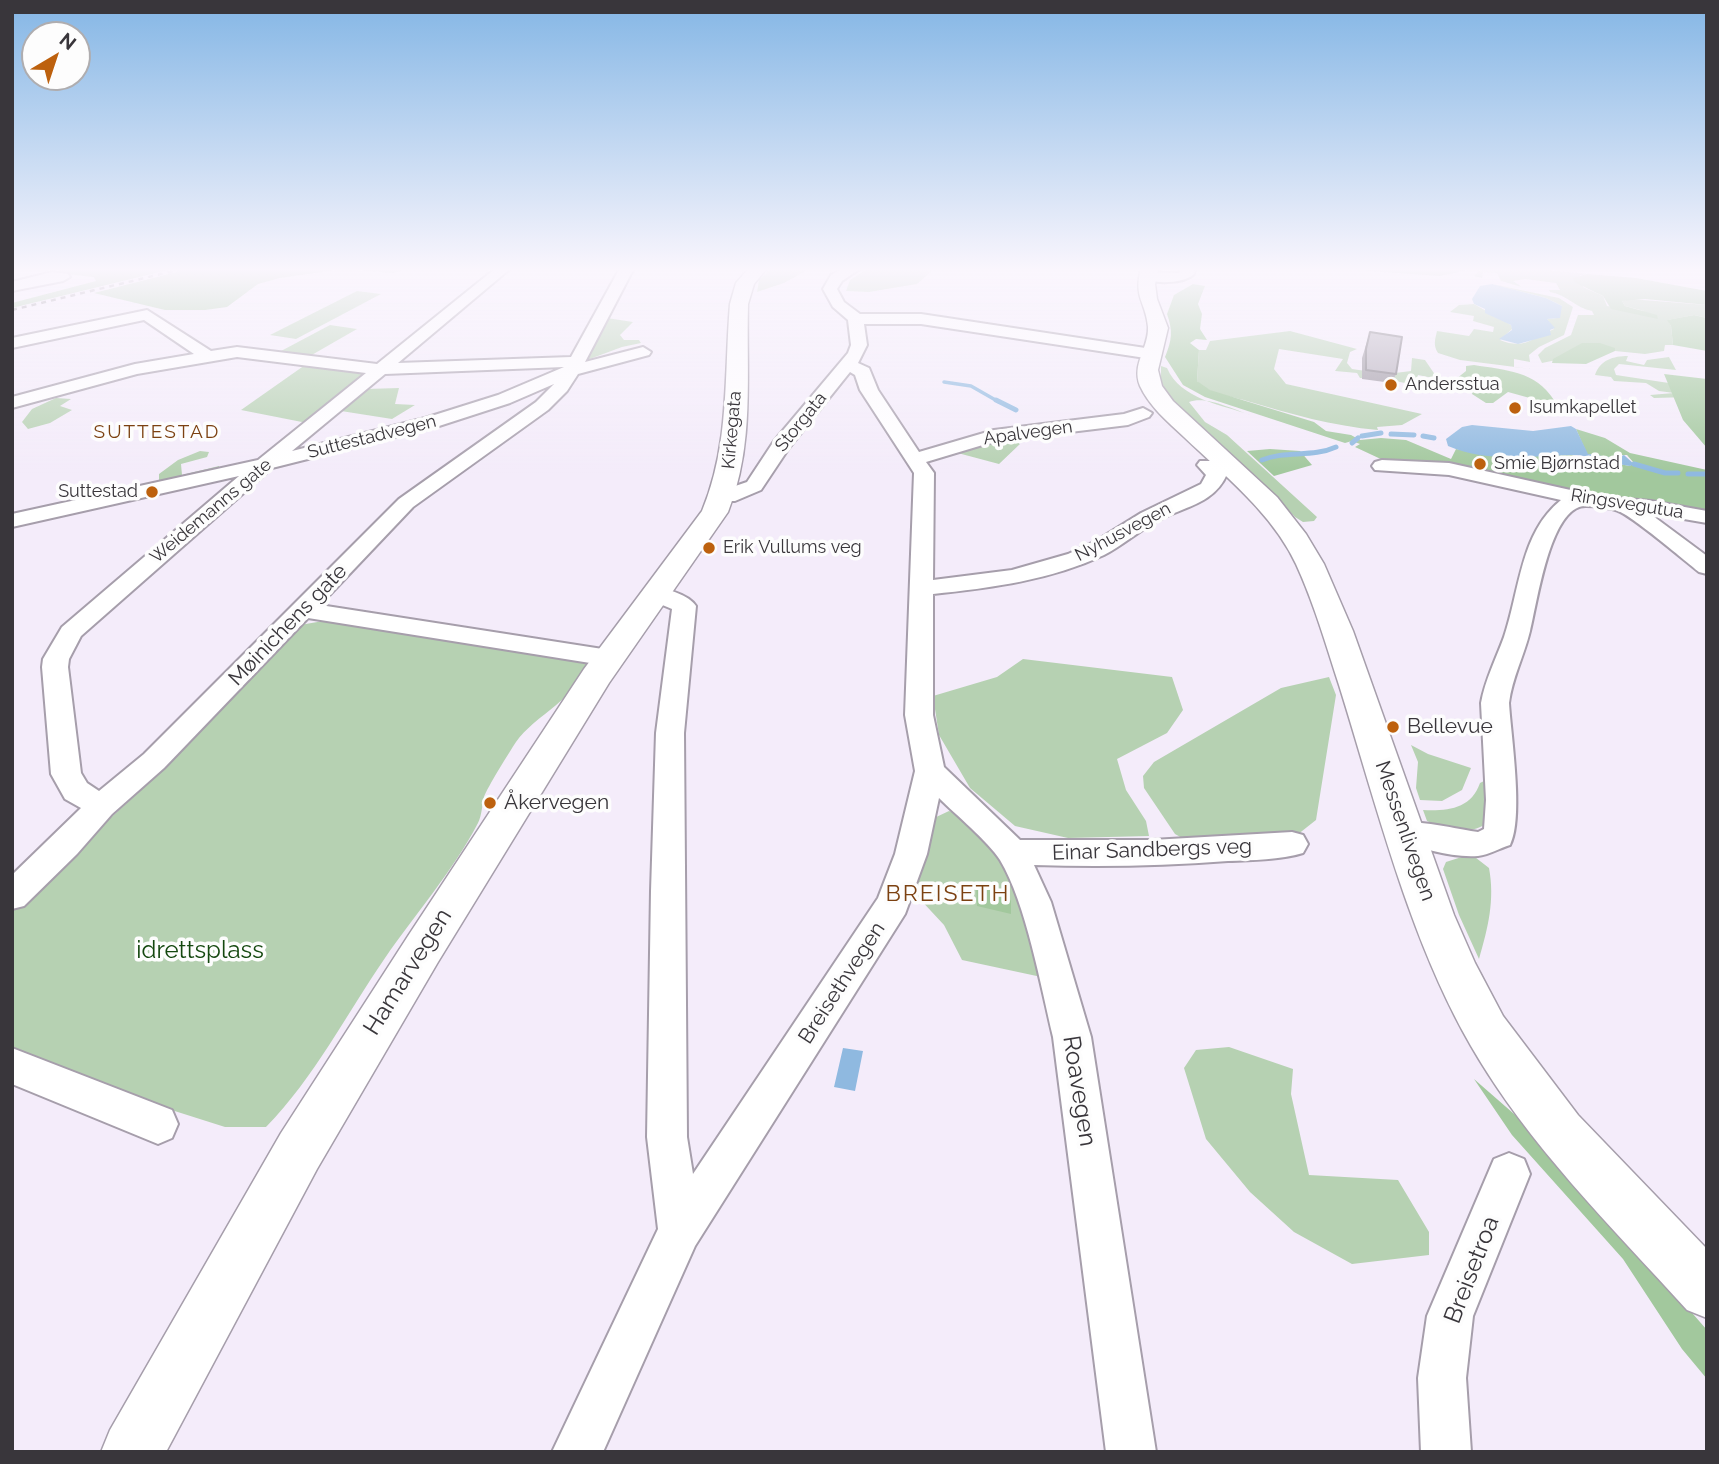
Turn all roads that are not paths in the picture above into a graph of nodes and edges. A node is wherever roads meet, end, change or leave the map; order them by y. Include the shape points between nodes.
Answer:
1 (44, 336) edge
2 (178, 336) edge
3 (419, 336) edge
4 (590, 336) edge
5 (738, 336) edge
6 (858, 336) edge
7 (1035, 336) edge
8 (1156, 336) edge
9 (12, 343) edge
10 (643, 352) dead end
11 (1152, 354) junction
12 (207, 356) junction
13 (849, 365) junction
14 (574, 367) junction
15 (379, 369) junction
16 (12, 403) edge
17 (1143, 413) dead end
18 (915, 460) junction
19 (265, 464) junction
20 (1207, 465) dead end
21 (1382, 466) dead end
22 (1582, 499) junction
23 (719, 504) junction
24 (1625, 505) junction
25 (1707, 517) edge
26 (12, 521) edge
27 (1707, 567) edge
28 (923, 588) junction
29 (656, 594) junction
30 (303, 610) junction
31 (609, 658) junction
32 (930, 771) junction
33 (101, 806) junction
34 (1406, 832) junction
35 (1292, 844) dead end
36 (1012, 852) junction
37 (12, 896) edge
38 (12, 1066) edge
39 (158, 1124) dead end
40 (1509, 1174) dead end
41 (680, 1231) junction
42 (1707, 1290) edge
43 (132, 1452) edge
44 (577, 1452) edge
45 (1131, 1452) edge
46 (1446, 1452) edge

1 - 9 street
2 - 12 street
3 - 15 street, Weidemanns gate
4 - 14 street, Møinichens gate
5 - 23 main road, Kirkegata via 733,456
6 - 13 street, Storgata via 859,345
7 - 11 street
8 - 11 main road, Messenlivegen
10 - 14 street, Suttestadvegen
11 - 34 main road, Messenlivegen via 1147,376 1165,406 1268,503 1310,564
12 - 15 street via 246,353
12 - 16 street via 135,369
13 - 18 street, Breisethvegen via 863,372 869,390
13 - 23 street, Storgata via 781,445 754,486
14 - 15 street
14 - 19 street, Suttestadvegen via 469,412
14 - 30 street, Møinichens gate via 542,406 406,503
15 - 19 street, Weidemanns gate
17 - 18 street, Apalvegen via 1128,419 994,436
18 - 28 street, Breisethvegen via 924,473
19 - 26 street, Suttestadvegen
19 - 33 street, Weidemanns gate via 71,632 56,659 55,690 66,774 76,790
20 - 28 street, Nyhusvegen via 1217,474 1215,483 1204,492 1146,517 1091,552 1005,578
21 - 22 street, Ringsvegutua via 1461,471
22 - 24 street, Ringsvegutua
22 - 34 street via 1567,505 1549,523 1497,688 1499,836 1479,844
23 - 29 main road, Hamarvegen
24 - 25 street, Ringsvegutua
24 - 27 street
28 - 32 street, Breisethvegen via 919,715
29 - 31 main road, Hamarvegen
29 - 41 street via 684,606 670,733 667,891 667,1137
30 - 31 street
30 - 33 street, Møinichens gate via 154,761
31 - 43 main road, Hamarvegen via 342,1080
32 - 36 street, Roavegen
32 - 41 street, Breisethvegen via 911,854 893,904
33 - 37 street, Møinichens gate
34 - 42 main road, Messenlivegen via 1457,972 1511,1068 1569,1143
35 - 36 street, Einar Sandbergs veg via 1119,855
36 - 45 street, Roavegen via 1034,902 1072,1037
38 - 39 street
40 - 46 street, Breisetroa via 1450,1316 1442,1378
41 - 44 street, Breisethvegen

